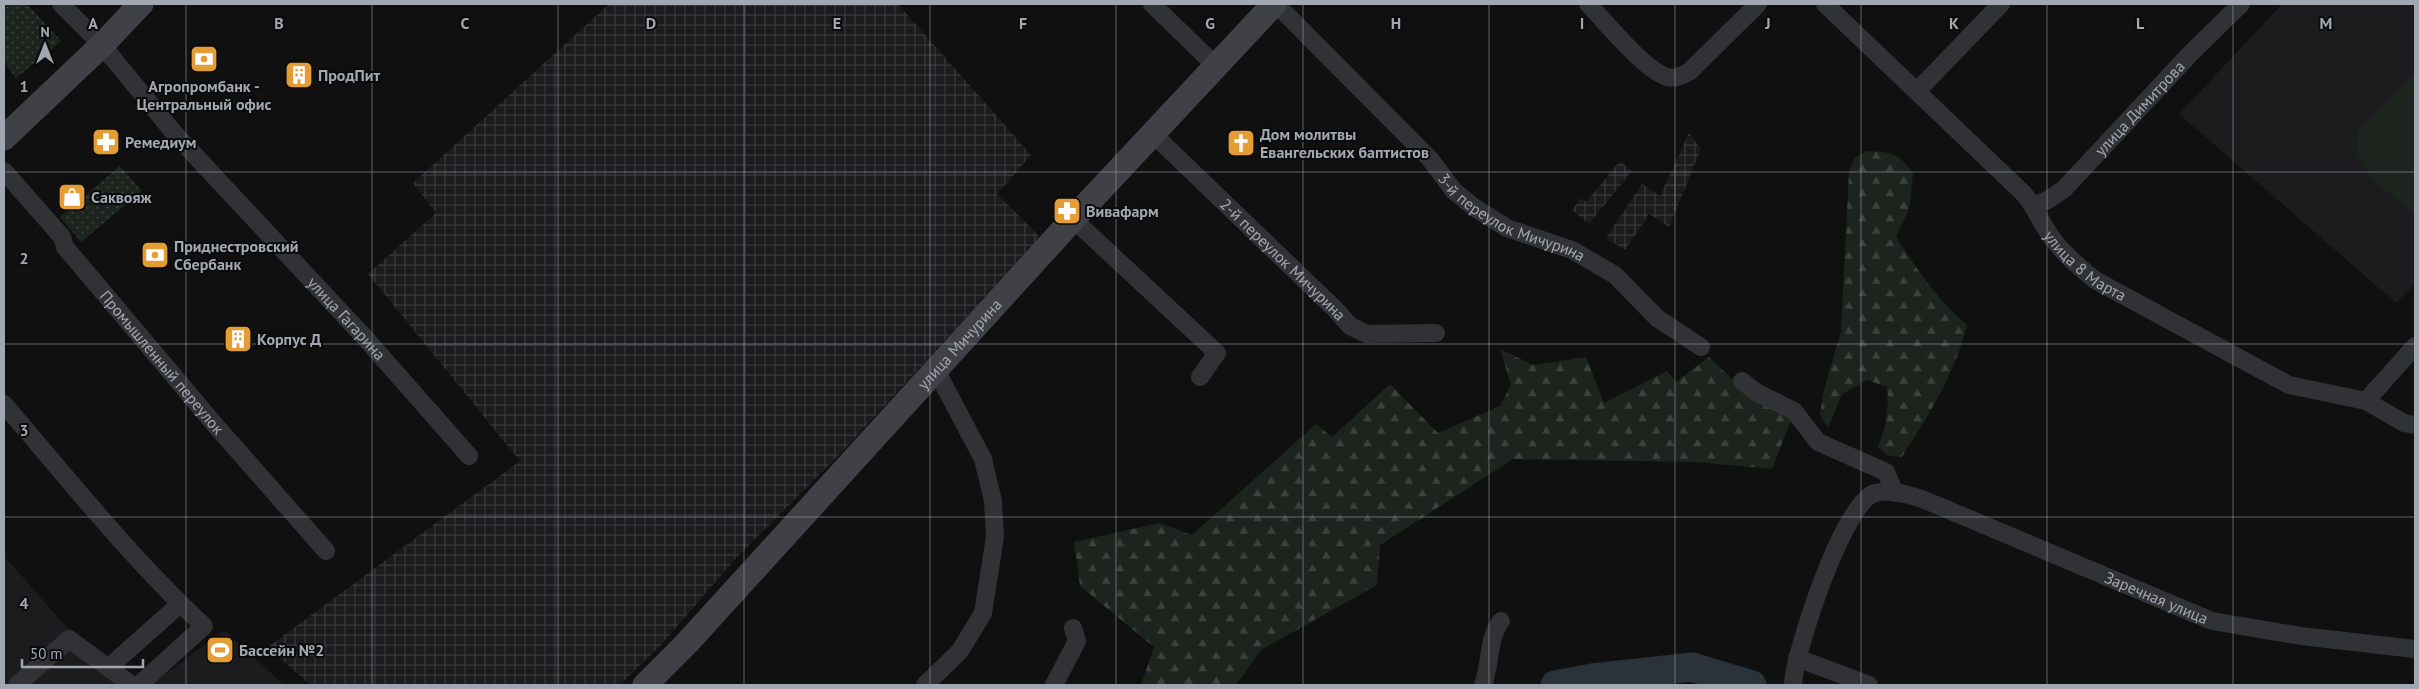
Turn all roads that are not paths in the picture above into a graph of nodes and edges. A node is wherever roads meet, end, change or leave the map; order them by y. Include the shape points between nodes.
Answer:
1 (62, 4) edge
2 (141, 4) edge
3 (1152, 4) edge
4 (1275, 4) edge
5 (1588, 4) edge
6 (1758, 4) edge
7 (1825, 4) edge
8 (2001, 4) edge
9 (2241, 4) edge
10 (102, 45) junction
11 (1216, 66) junction
12 (1918, 90) junction
13 (1152, 133) junction
14 (4, 138) edge
15 (4, 171) edge
16 (2033, 205) junction
17 (1073, 219) junction
18 (1436, 333) dead end
19 (2415, 346) edge
20 (1701, 347) dead end
21 (936, 370) junction
22 (1200, 377) dead end
23 (1742, 381) dead end
24 (2366, 401) junction
25 (4, 404) edge
26 (2415, 426) edge
27 (468, 456) dead end
28 (1903, 494) junction
29 (326, 551) dead end
30 (180, 604) junction
31 (1501, 621) dead end
32 (1073, 628) dead end
33 (2415, 649) edge
34 (108, 668) junction
35 (1795, 672) edge
36 (17, 685) edge
37 (132, 685) edge
38 (139, 685) edge
39 (645, 685) edge
40 (925, 685) edge
41 (1054, 685) edge
42 (1483, 685) edge
43 (1869, 685) edge

1 - 10 street, улица Гагарина
2 - 10 street
3 - 11 street
4 - 11 street, улица Мичурина
4 - 20 street, 3-й переулок Мичурина via 1430,159 1454,191 1475,208 1507,228 1572,250 1615,274 1657,318
5 - 6 street via 1644,62 1658,73 1674,78 1689,72
7 - 12 street, улица 8 Марта
8 - 12 street
9 - 16 street, улица Димитрова via 2064,189
10 - 14 street
10 - 27 street, улица Гагарина via 171,131 367,340
11 - 13 street, улица Мичурина
12 - 16 street, улица 8 Марта
13 - 17 street, улица Мичурина
13 - 18 street, 2-й переулок Мичурина via 1350,326 1367,334
15 - 29 street, Промышленный переулок via 62,237 64,247
16 - 24 street, улица 8 Марта via 2049,234 2068,257 2095,280 2289,385
17 - 21 street, улица Мичурина
17 - 22 street via 1217,353
19 - 24 street
21 - 39 street, улица Мичурина
21 - 40 street via 983,459 993,501 996,537 982,612 960,651
23 - 28 street via 1756,392 1794,411 1818,442 1886,472
24 - 26 street, улица 8 Марта
25 - 30 street
28 - 33 street, Заречная улица via 2099,572 2212,622
28 - 35 street via 1874,493 1861,502 1847,525 1825,575
30 - 34 street
30 - 38 street via 204,626
31 - 42 street via 1494,632
32 - 41 street via 1077,641
34 - 36 street via 69,639
34 - 37 street
35 - 43 street

